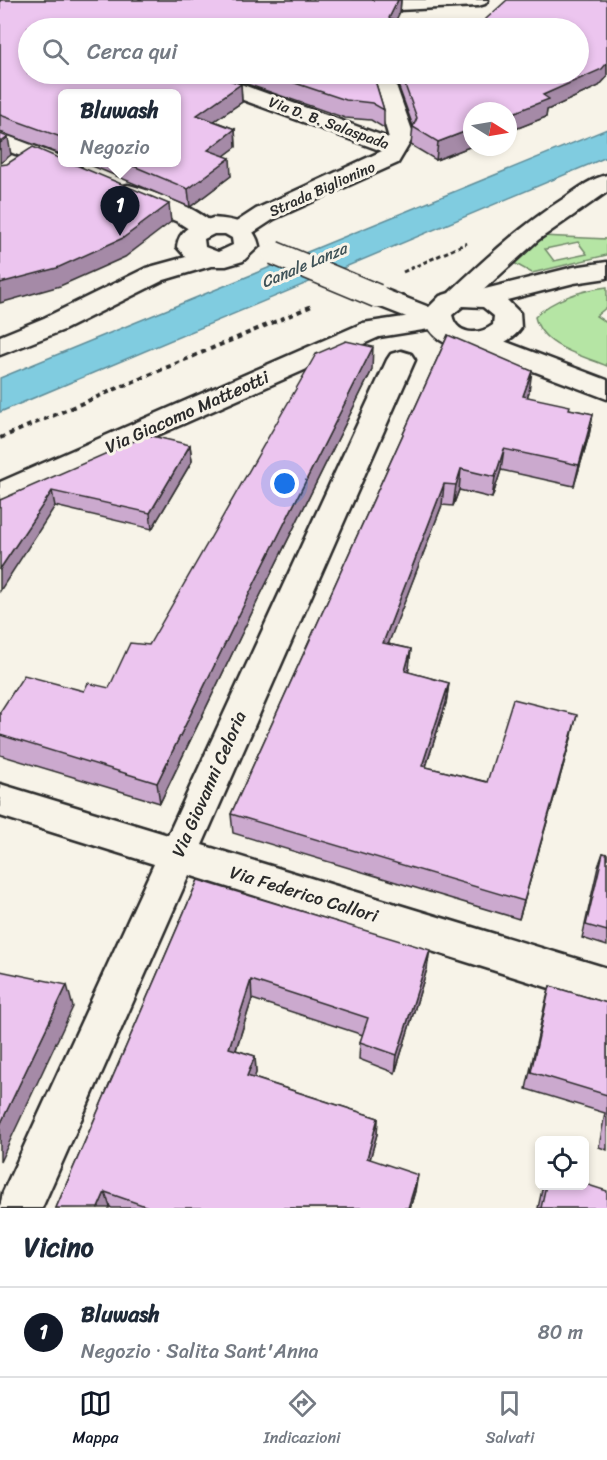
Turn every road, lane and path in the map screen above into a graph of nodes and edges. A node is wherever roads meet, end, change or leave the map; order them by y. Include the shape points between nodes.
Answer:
1 (478, 0) edge
2 (357, 3) edge
3 (362, 18) edge
4 (221, 84) edge
5 (384, 84) edge
6 (0, 140) edge
7 (396, 148) junction
8 (33, 154) junction
9 (58, 164) edge
10 (66, 167) edge
11 (8, 170) edge
12 (607, 182) edge
13 (242, 238) junction
14 (472, 240) dead end
15 (201, 243) junction
16 (607, 270) edge
17 (398, 274) dead end
18 (536, 286) junction
19 (386, 299) junction
20 (320, 303) dead end
21 (457, 304) junction
22 (507, 321) junction
23 (374, 329) junction
24 (480, 341) junction
25 (0, 346) edge
26 (401, 360) dead end
27 (564, 372) junction
28 (607, 390) edge
29 (0, 438) edge
30 (0, 494) edge
31 (0, 800) edge
32 (177, 854) junction
33 (607, 987) edge
34 (19, 1208) edge

1 - 2 street
2 - 3 street
4 - 7 street, Via D. B. Salaspada
5 - 7 street via 402,136
6 - 8 street
7 - 13 street, Strada Biglionino via 390,158 265,214
8 - 9 street
8 - 11 street
10 - 15 street via 170,209
12 - 21 street via 546,221
13 - 15 street, Strada Biglionino via 236,255 228,258
13 - 19 street, bridge
14 - 17 path
15 - 25 street, Strada Biglionino via 155,274
16 - 18 street, Via Giacomo Matteotti
18 - 21 street, Via Giacomo Matteotti
18 - 22 street
19 - 21 street
19 - 23 street
20 - 29 path
21 - 22 street via 492,301
21 - 23 street, Via Giacomo Matteotti
21 - 24 street via 447,333
22 - 24 street via 491,339
22 - 27 street
23 - 30 street, Via Giacomo Matteotti
24 - 27 street
26 - 32 street, Via Giovanni Celoria
27 - 28 street
31 - 32 street, Via Federico Callori
32 - 33 street, Via Federico Callori
32 - 34 street, Via Giovanni Celoria

